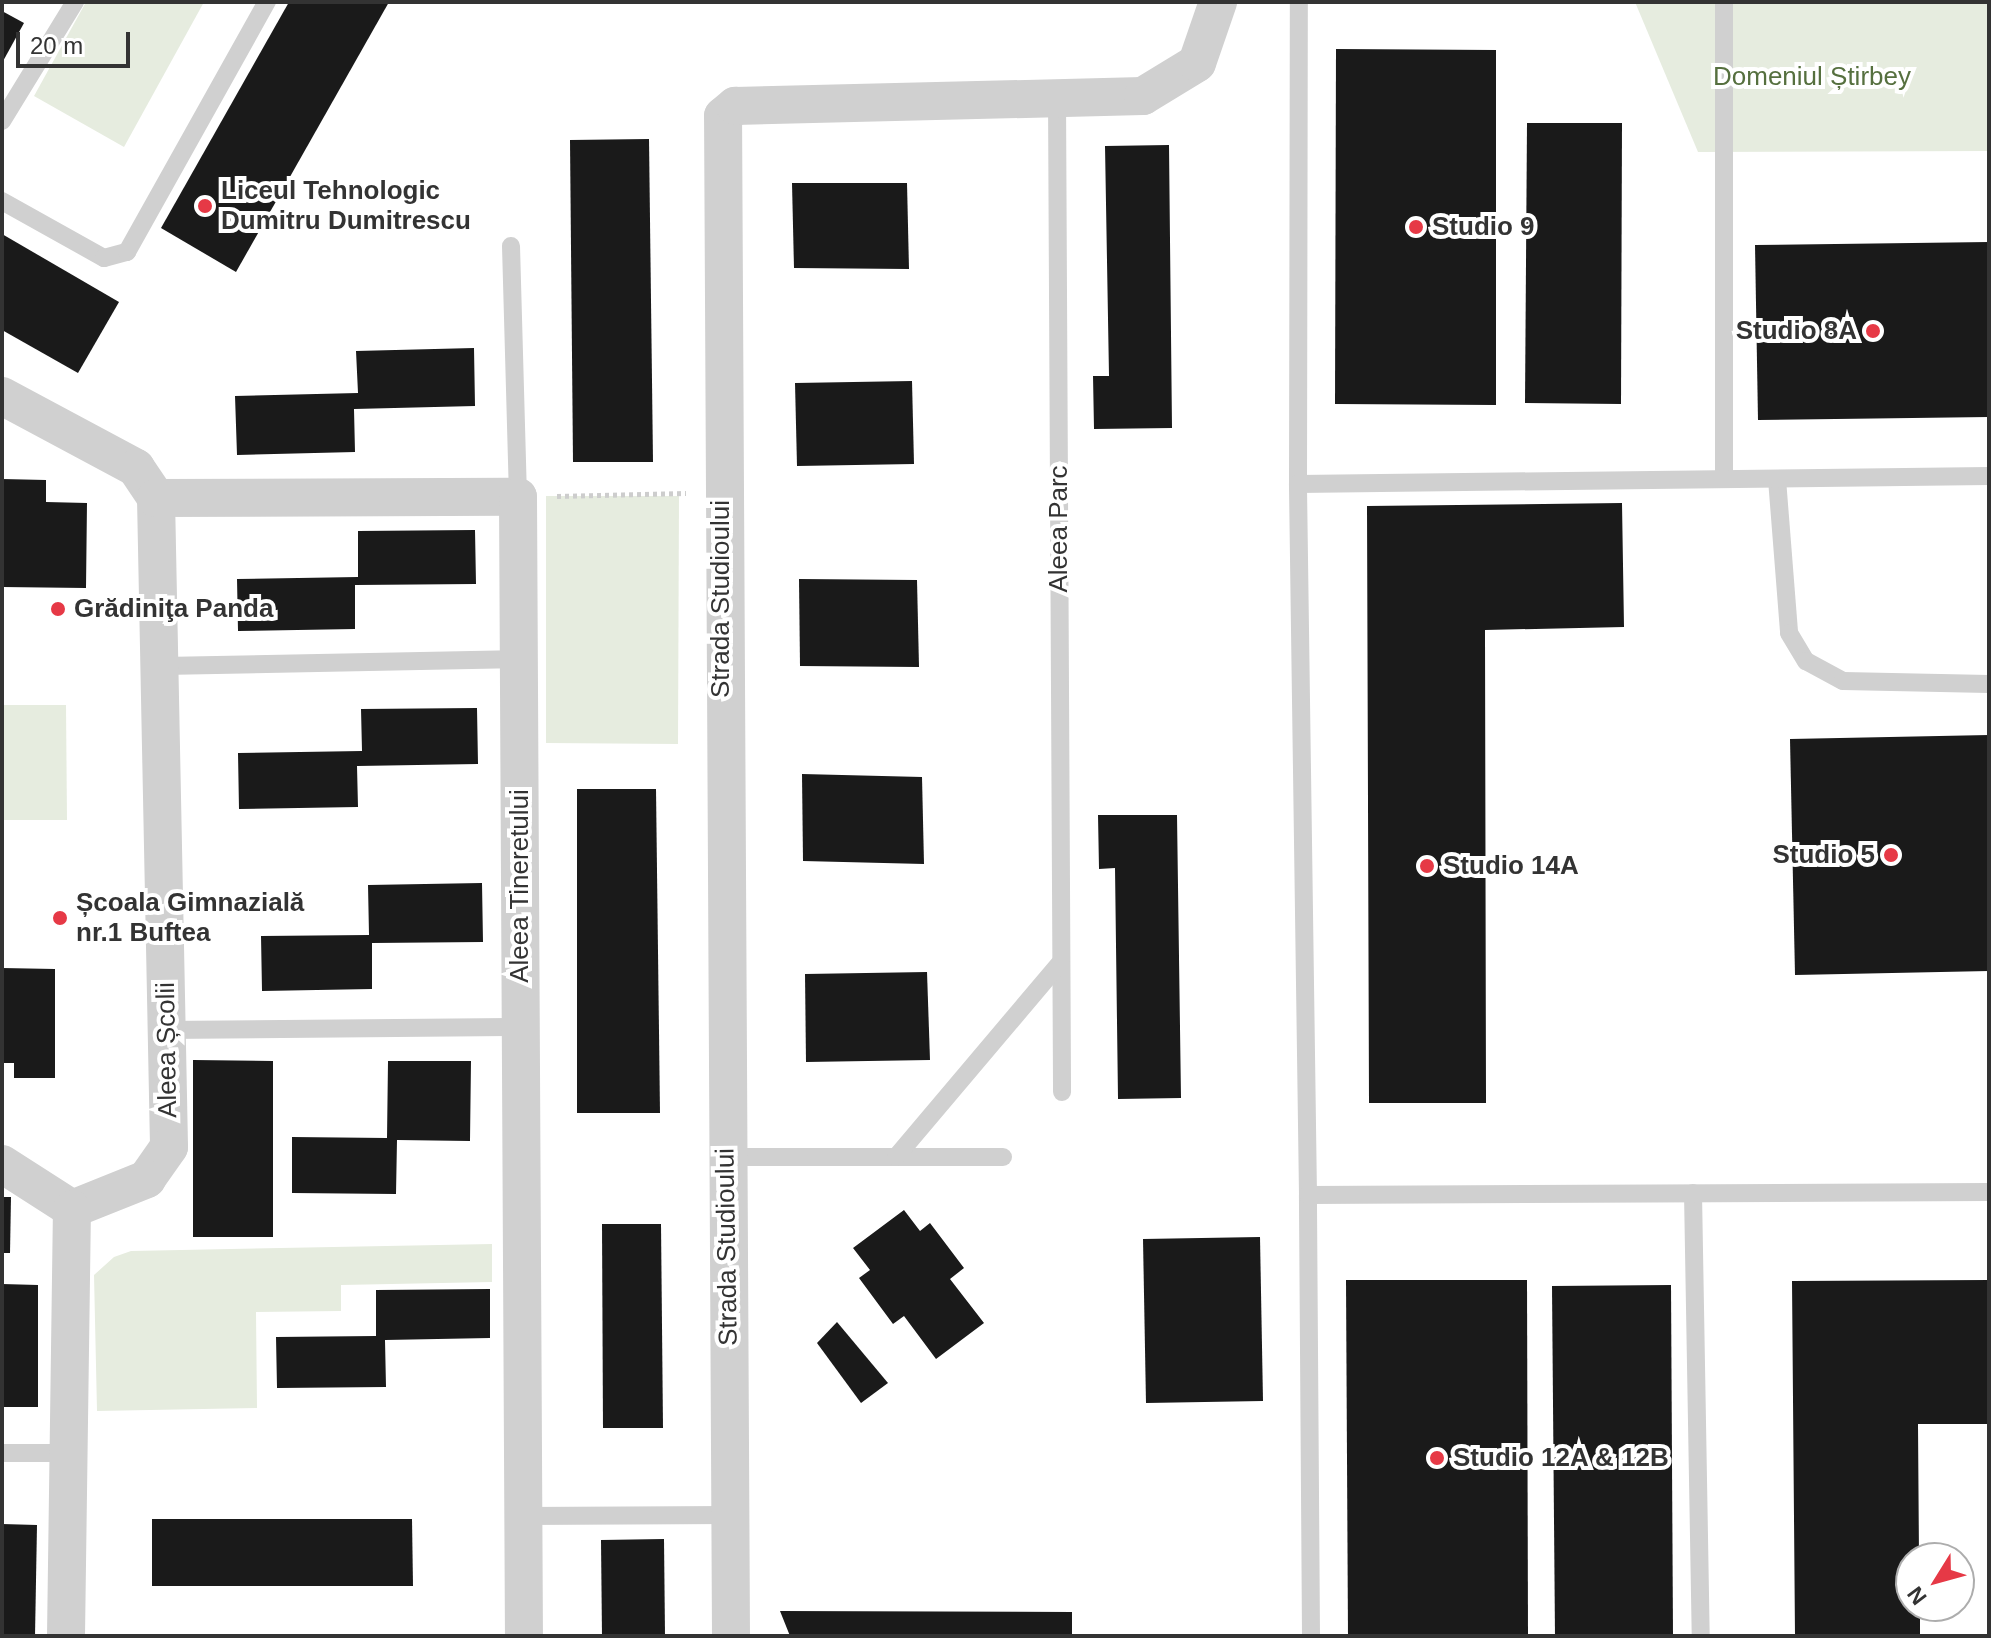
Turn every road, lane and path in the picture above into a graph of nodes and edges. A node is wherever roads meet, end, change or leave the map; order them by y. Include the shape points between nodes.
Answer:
1 (75, 2) edge
2 (267, 2) edge
3 (1218, 2) edge
4 (1299, 2) edge
5 (1724, 2) edge
6 (1057, 96) junction
7 (2, 121) edge
8 (2, 201) edge
9 (511, 246) dead end
10 (2, 396) edge
11 (1989, 476) edge
12 (1724, 479) junction
13 (1777, 479) junction
14 (1298, 484) junction
15 (518, 497) junction
16 (156, 498) junction
17 (720, 532) junction
18 (519, 659) junction
19 (163, 666) junction
20 (1989, 684) edge
21 (1061, 962) junction
22 (521, 1027) junction
23 (165, 1030) junction
24 (1062, 1092) dead end
25 (726, 1157) junction
26 (896, 1157) junction
27 (1003, 1157) dead end
28 (2, 1164) edge
29 (1989, 1192) edge
30 (1693, 1193) junction
31 (1308, 1195) junction
32 (72, 1209) junction
33 (2, 1453) edge
34 (69, 1453) junction
35 (730, 1515) junction
36 (523, 1516) junction
37 (66, 1636) edge
38 (524, 1636) edge
39 (731, 1636) edge
40 (1311, 1636) edge
41 (1701, 1636) edge

1 - 7 lane
2 - 8 lane via 127,252 104,258
3 - 6 street, Strada Studioului via 1197,63 1173,83 1143,96
4 - 14 lane
5 - 12 lane
6 - 17 street, Strada Studioului via 735,106 723,116
6 - 21 lane, Aleea Parc
9 - 15 lane
10 - 16 street via 136,468
11 - 13 lane
12 - 13 lane
12 - 14 lane
13 - 20 lane via 1789,633 1806,661 1843,681
14 - 31 lane
15 - 16 street
15 - 17 path via 691,492
15 - 18 street, Aleea Tineretului
16 - 19 street, Aleea Școlii
17 - 25 street, Strada Studioului
18 - 19 lane
18 - 22 street, Aleea Tineretului
19 - 23 street, Aleea Școlii
21 - 24 lane, Aleea Parc
21 - 26 lane
22 - 23 lane
22 - 36 street, Aleea Tineretului
23 - 32 street, Aleea Școlii via 169,1147 147,1179
25 - 26 lane
25 - 35 street, Strada Studioului
26 - 27 lane
28 - 32 street
29 - 30 lane
30 - 31 lane
30 - 41 lane
31 - 40 lane
32 - 34 street
33 - 34 lane
34 - 37 street
35 - 36 lane
35 - 39 street, Strada Studioului
36 - 38 street, Aleea Tineretului

